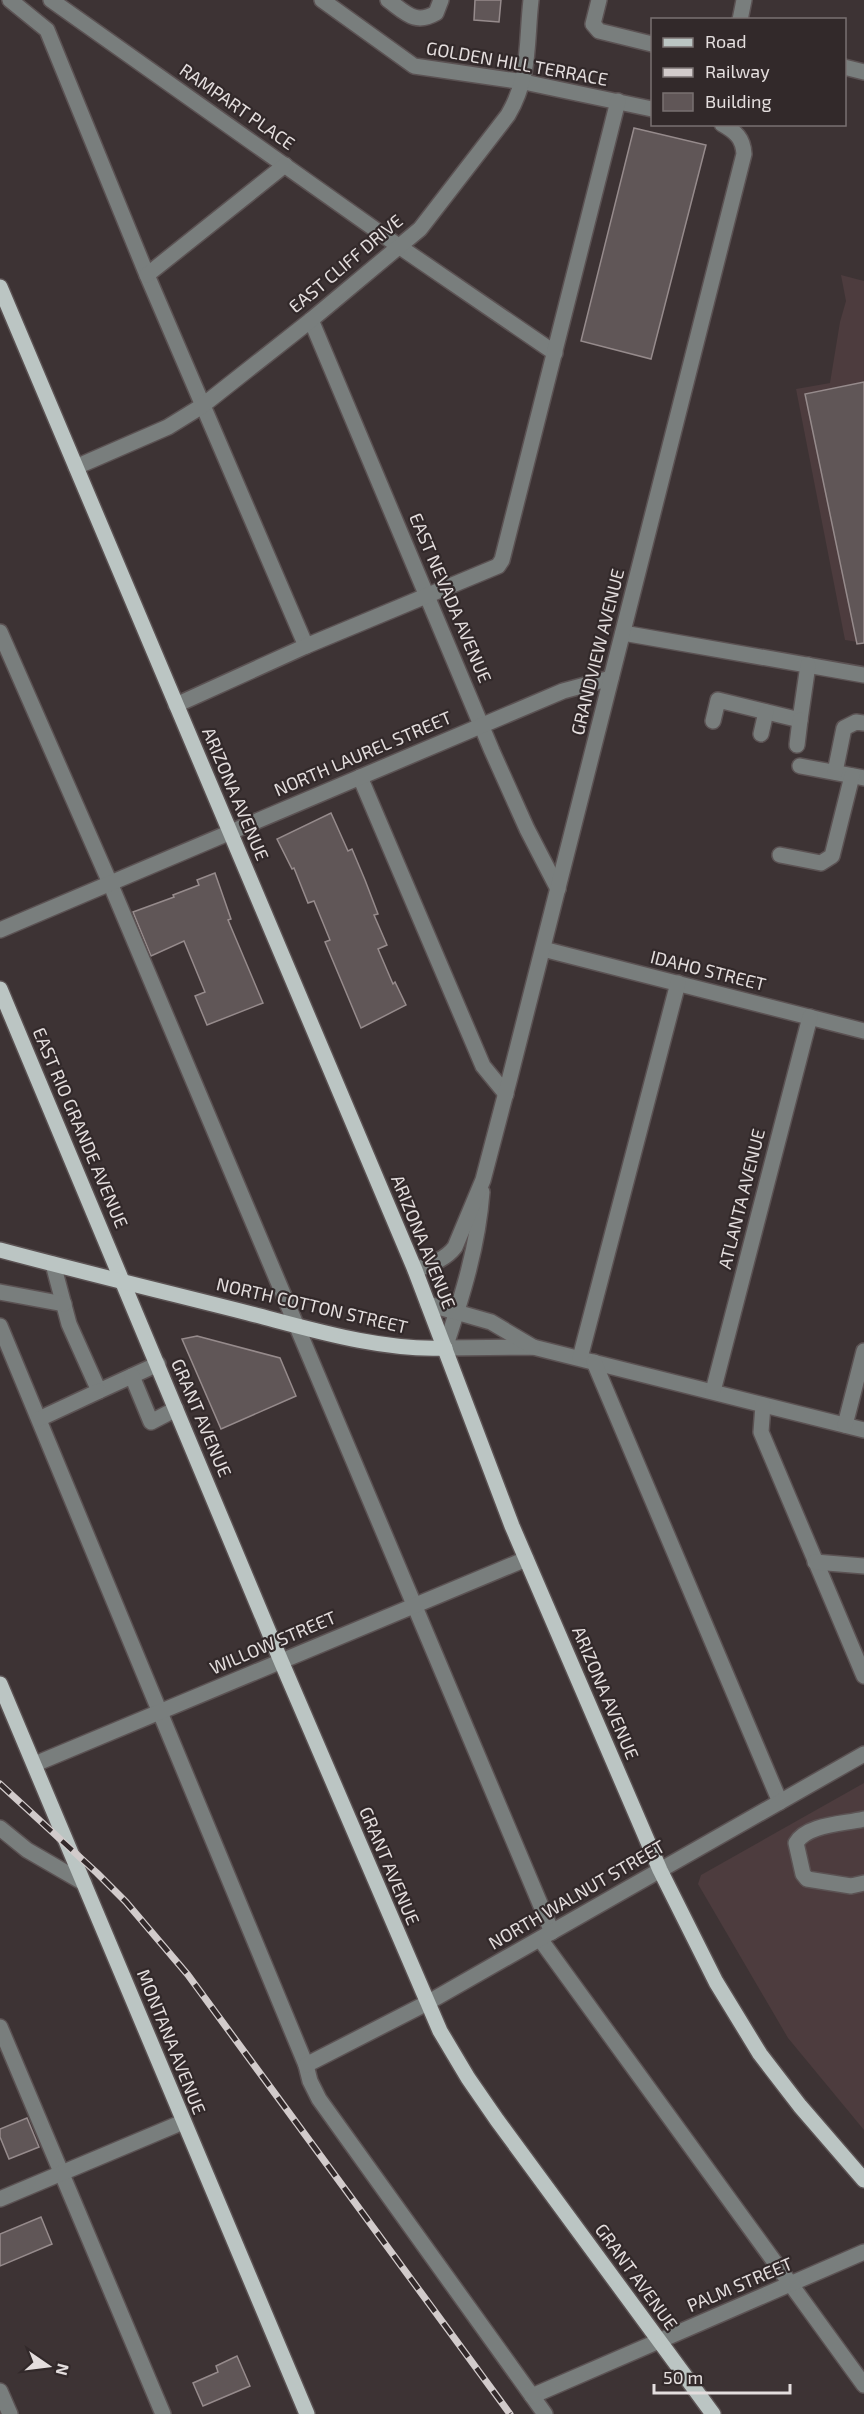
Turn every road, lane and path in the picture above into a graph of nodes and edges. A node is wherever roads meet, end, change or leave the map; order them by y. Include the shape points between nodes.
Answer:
1 (10, 0) edge
2 (51, 0) edge
3 (322, 0) edge
4 (388, 0) edge
5 (441, 0) edge
6 (531, 0) edge
7 (599, 0) edge
8 (744, 0) edge
9 (740, 18) edge
10 (651, 44) edge
11 (846, 68) edge
12 (864, 72) edge
13 (524, 81) junction
14 (618, 101) junction
15 (651, 109) edge
16 (725, 126) edge
17 (285, 165) junction
18 (400, 247) junction
19 (147, 275) junction
20 (0, 287) edge
21 (311, 320) junction
22 (555, 352) junction
23 (202, 406) junction
24 (76, 467) junction
25 (427, 594) junction
26 (0, 632) edge
27 (623, 633) junction
28 (306, 646) junction
29 (808, 665) junction
30 (864, 675) edge
31 (612, 678) junction
32 (176, 705) junction
33 (766, 712) junction
34 (800, 720) junction
35 (713, 721) dead end
36 (864, 723) edge
37 (483, 725) junction
38 (761, 734) dead end
39 (796, 744) dead end
40 (800, 766) dead end
41 (835, 772) junction
42 (360, 777) junction
43 (858, 777) edge
44 (230, 832) junction
45 (780, 855) dead end
46 (110, 883) junction
47 (558, 889) junction
48 (0, 930) edge
49 (543, 949) junction
50 (678, 983) junction
51 (0, 989) edge
52 (810, 1017) junction
53 (864, 1031) edge
54 (506, 1094) junction
55 (483, 1180) junction
56 (0, 1250) edge
57 (53, 1264) junction
58 (415, 1270) junction
59 (123, 1282) junction
60 (0, 1292) edge
61 (64, 1304) junction
62 (428, 1304) junction
63 (456, 1313) junction
64 (0, 1326) edge
65 (296, 1326) junction
66 (533, 1347) junction
67 (445, 1348) junction
68 (864, 1351) edge
69 (587, 1360) junction
70 (158, 1364) junction
71 (132, 1376) junction
72 (99, 1391) junction
73 (713, 1391) junction
74 (763, 1405) junction
75 (176, 1409) junction
76 (39, 1419) junction
77 (845, 1425) junction
78 (864, 1430) edge
79 (526, 1558) junction
80 (815, 1562) junction
81 (864, 1566) edge
82 (413, 1605) junction
83 (281, 1661) junction
84 (864, 1676) edge
85 (0, 1684) edge
86 (160, 1711) junction
87 (864, 1754) edge
88 (35, 1764) junction
89 (780, 1802) junction
90 (864, 1820) edge
91 (0, 1828) edge
92 (660, 1870) junction
93 (84, 1883) junction
94 (864, 1883) edge
95 (546, 1935) junction
96 (426, 2003) junction
97 (0, 2027) edge
98 (306, 2065) junction
99 (183, 2122) junction
100 (61, 2173) junction
101 (864, 2180) edge
102 (0, 2199) edge
103 (864, 2252) edge
104 (790, 2284) junction
105 (659, 2341) junction
106 (864, 2385) edge
107 (0, 2391) edge
108 (532, 2396) junction
109 (10, 2414) edge
110 (163, 2414) edge
111 (307, 2414) edge
112 (546, 2414) edge
113 (713, 2414) edge

1 - 19 street via 47,30
2 - 17 street, RAMPART PLACE
3 - 13 street, GOLDEN HILL TERRACE via 414,66
4 - 5 street via 413,18 426,19 436,13
6 - 13 street, EAST CLIFF DRIVE
7 - 10 street via 593,24 599,31
8 - 9 street
11 - 12 street
13 - 14 street, GOLDEN HILL TERRACE
13 - 18 street, EAST CLIFF DRIVE via 508,115 420,229
14 - 15 street, GOLDEN HILL TERRACE
14 - 22 street
16 - 27 street, GRANDVIEW AVENUE via 743,142 744,154
17 - 18 street, RAMPART PLACE
17 - 19 street
18 - 21 street, EAST CLIFF DRIVE
18 - 22 street, RAMPART PLACE
19 - 23 street
20 - 24 main road, ARIZONA AVENUE
21 - 23 street, EAST CLIFF DRIVE
21 - 25 street, EAST NEVADA AVENUE
22 - 25 street via 502,560 498,566
23 - 24 street, EAST CLIFF DRIVE via 168,427
23 - 28 street
24 - 32 main road, ARIZONA AVENUE
25 - 28 street
25 - 37 street, EAST NEVADA AVENUE
26 - 46 street
27 - 29 street
27 - 31 street, GRANDVIEW AVENUE
28 - 32 street
29 - 30 street
29 - 34 street
31 - 37 street, NORTH LAUREL STREET via 563,691
31 - 47 street, GRANDVIEW AVENUE
32 - 44 main road, ARIZONA AVENUE
33 - 34 street
33 - 35 street via 718,700
33 - 38 street
34 - 39 street
36 - 41 street via 844,728
37 - 42 street, NORTH LAUREL STREET
37 - 47 street, EAST NEVADA AVENUE via 527,829
40 - 41 street
41 - 43 street
42 - 44 street, NORTH LAUREL STREET
42 - 54 street via 483,1066
43 - 45 street via 832,856 820,863
44 - 46 street, NORTH LAUREL STREET
44 - 58 main road, ARIZONA AVENUE
46 - 48 street, NORTH LAUREL STREET
46 - 65 street
47 - 49 street, GRANDVIEW AVENUE
49 - 50 street, IDAHO STREET
49 - 54 street, GRANDVIEW AVENUE
50 - 52 street, IDAHO STREET
50 - 69 street
51 - 59 main road, EAST RIO GRANDE AVENUE
52 - 53 street, IDAHO STREET
52 - 73 street, ATLANTA AVENUE
54 - 55 street, GRANDVIEW AVENUE
55 - 58 street, GRANDVIEW AVENUE via 449,1255
55 - 63 street, GRANDVIEW AVENUE via 480,1226
56 - 57 main road, NORTH COTTON STREET
57 - 59 main road, NORTH COTTON STREET
57 - 61 street
58 - 62 main road, ARIZONA AVENUE
59 - 65 main road, NORTH COTTON STREET
59 - 70 main road, GRANT AVENUE
60 - 61 street
61 - 72 street
62 - 63 street
62 - 67 main road, ARIZONA AVENUE
63 - 66 street via 491,1322
63 - 67 street, GRANDVIEW AVENUE
64 - 76 street
65 - 67 main road, NORTH COTTON STREET via 394,1347
65 - 82 street
66 - 67 street, NORTH COTTON STREET
66 - 69 street, NORTH COTTON STREET
67 - 79 main road, ARIZONA AVENUE
68 - 77 street
69 - 73 street, NORTH COTTON STREET
69 - 89 street
70 - 71 street
70 - 75 main road, GRANT AVENUE
71 - 72 street
71 - 75 street via 151,1422
72 - 76 street
73 - 74 street, NORTH COTTON STREET
74 - 77 street, NORTH COTTON STREET
74 - 80 street via 761,1432
75 - 83 main road, GRANT AVENUE
76 - 86 street
77 - 78 street, NORTH COTTON STREET
79 - 82 street, WILLOW STREET
79 - 92 main road, ARIZONA AVENUE
80 - 81 street
80 - 84 street
82 - 83 street, WILLOW STREET
82 - 95 street
83 - 86 street, WILLOW STREET
83 - 96 main road, GRANT AVENUE
85 - 88 main road, MONTANA AVENUE
86 - 88 street, WILLOW STREET
86 - 98 street
87 - 89 street, NORTH WALNUT STREET
88 - 93 main road, MONTANA AVENUE
89 - 92 street, NORTH WALNUT STREET
90 - 94 street via 812,1830 796,1843 807,1879 851,1886
91 - 93 street via 27,1850
92 - 95 street, NORTH WALNUT STREET
92 - 101 main road, ARIZONA AVENUE via 716,1983 760,2054
93 - 99 main road, MONTANA AVENUE
95 - 96 street, NORTH WALNUT STREET
95 - 104 street
96 - 98 street, NORTH WALNUT STREET
96 - 105 main road, GRANT AVENUE via 468,2078
97 - 100 street
98 - 108 street via 319,2099
99 - 100 street
99 - 111 main road, MONTANA AVENUE
100 - 102 street
100 - 110 street
103 - 104 street, PALM STREET
104 - 105 street, PALM STREET
104 - 106 street
105 - 108 street, PALM STREET
105 - 113 main road, GRANT AVENUE
107 - 109 street
108 - 112 street

